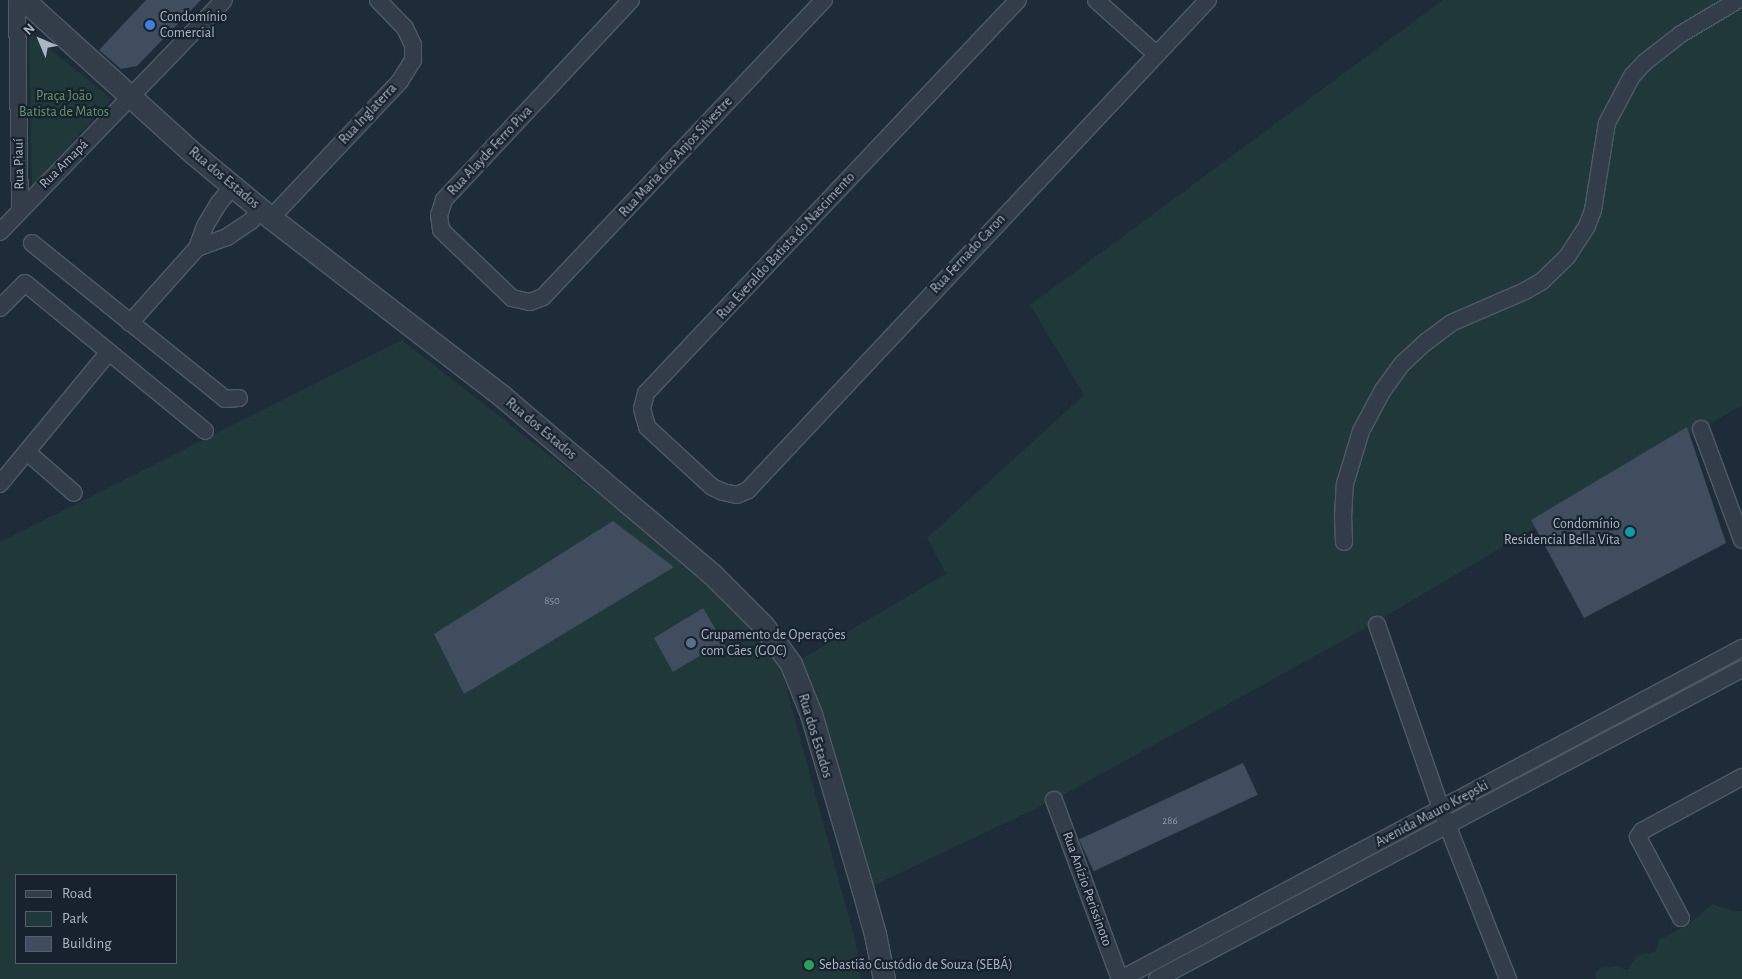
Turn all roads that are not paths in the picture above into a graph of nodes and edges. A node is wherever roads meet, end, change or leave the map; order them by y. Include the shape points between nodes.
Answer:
1 (17, 0) edge
2 (24, 0) edge
3 (224, 0) edge
4 (378, 0) edge
5 (631, 0) edge
6 (824, 0) edge
7 (1018, 0) edge
8 (1096, 0) edge
9 (1208, 0) edge
10 (1738, 0) edge
11 (1156, 54) junction
12 (130, 97) junction
13 (233, 186) junction
14 (20, 209) junction
15 (266, 214) junction
16 (0, 232) edge
17 (32, 243) dead end
18 (197, 248) junction
19 (520, 301) joint
20 (0, 308) edge
21 (130, 323) junction
22 (109, 352) junction
23 (239, 398) dead end
24 (1701, 430) dead end
25 (205, 431) dead end
26 (27, 452) junction
27 (0, 484) edge
28 (722, 492) joint
29 (74, 493) dead end
30 (1742, 540) edge
31 (1344, 542) dead end
32 (1377, 625) dead end
33 (1742, 648) edge
34 (1742, 669) edge
35 (1742, 777) edge
36 (1054, 800) dead end
37 (1441, 809) junction
38 (1448, 826) junction
39 (1681, 918) dead end
40 (884, 979) edge
41 (1120, 979) edge
42 (1156, 979) edge
43 (1508, 979) edge

1 - 14 street, Rua Piauí
2 - 12 street, Rua dos Estados
3 - 12 street, Rua Amapá
4 - 15 street, Rua Inglaterra via 405,28 413,45 412,60 400,80
5 - 19 street, Rua Alayde Ferro Piva via 444,200 439,215 440,230 512,298
6 - 19 street, Rua Maria dos Anjos Silvestre via 544,297 530,302
7 - 28 street, Rua Everaldo Batista do Nascimento via 646,393 642,409 647,427 712,487
8 - 11 street
9 - 11 street, Rua Fernado Caron
10 - 31 street via 1681,34 1632,76 1607,123 1588,226 1567,258 1542,281 1525,291 1451,323 1426,342 1392,377 1371,410 1345,484
11 - 28 street, Rua Fernado Caron via 748,490 737,494
12 - 13 street, Rua dos Estados
12 - 14 street, Rua Amapá
13 - 15 street, Rua dos Estados
13 - 18 street via 219,203
14 - 16 street, Rua Amapá
15 - 18 street, Rua Inglaterra via 227,237
15 - 40 street, Rua dos Estados via 502,396 711,573 764,625 791,664 811,714 868,908
17 - 21 street
18 - 21 street
20 - 22 street via 25,283
21 - 23 street via 225,399
22 - 25 street
22 - 26 street
24 - 30 street
26 - 27 street
26 - 29 street
32 - 37 street
33 - 37 street, Avenida Mauro Krepski
34 - 38 street, Avenida Mauro Krepski
35 - 39 street via 1642,830 1638,837
36 - 41 street, Rua Anízio Perissinoto
37 - 38 street
37 - 41 street, Avenida Mauro Krepski
38 - 42 street, Avenida Mauro Krepski
38 - 43 street

